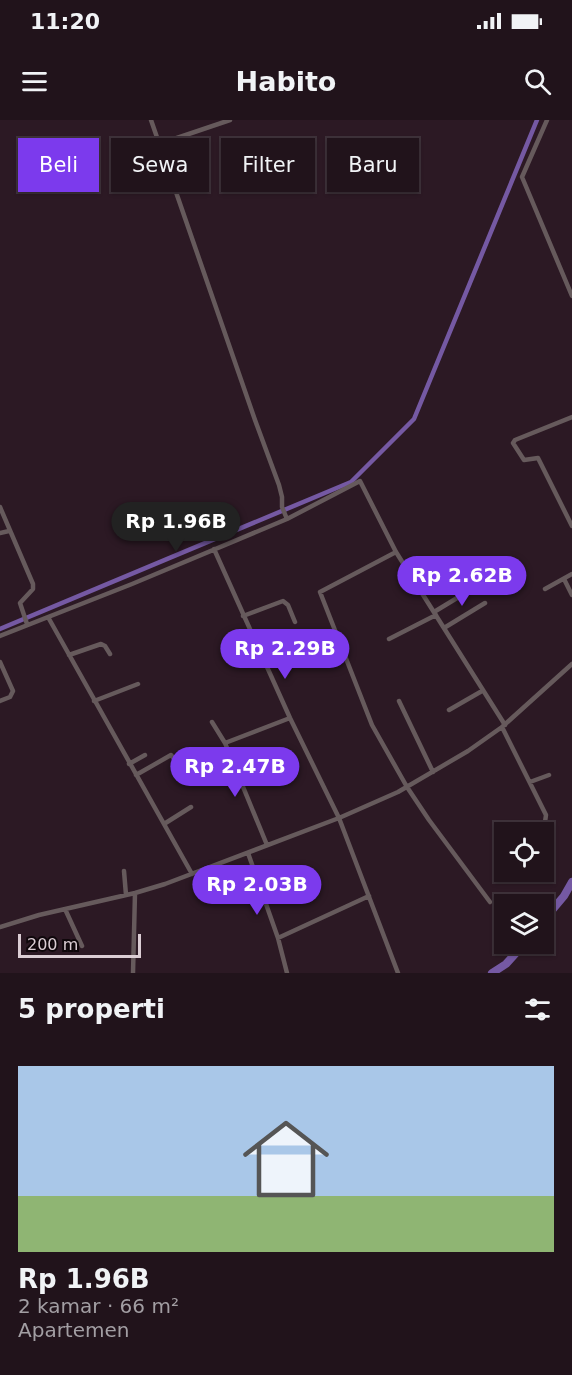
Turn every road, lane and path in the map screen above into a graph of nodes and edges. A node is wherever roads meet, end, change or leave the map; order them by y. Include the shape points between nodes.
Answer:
1 (151, 120) edge
2 (230, 120) edge
3 (547, 120) edge
4 (157, 138) edge
5 (177, 138) edge
6 (176, 192) edge
7 (572, 296) edge
8 (572, 417) edge
9 (0, 507) edge
10 (286, 517) junction
11 (572, 526) edge
12 (9, 531) junction
13 (0, 533) edge
14 (214, 549) junction
15 (396, 552) junction
16 (572, 574) edge
17 (564, 579) junction
18 (480, 584) dead end
19 (545, 589) dead end
20 (572, 595) edge
21 (485, 603) dead end
22 (435, 614) junction
23 (243, 616) junction
24 (48, 617) junction
25 (295, 622) dead end
26 (26, 623) junction
27 (444, 628) junction
28 (0, 636) edge
29 (389, 639) dead end
30 (69, 654) junction
31 (110, 654) dead end
32 (0, 662) edge
33 (572, 663) edge
34 (138, 684) dead end
35 (482, 691) junction
36 (94, 701) junction
37 (399, 701) dead end
38 (0, 702) edge
39 (449, 710) dead end
40 (290, 718) junction
41 (212, 722) dead end
42 (504, 726) junction
43 (225, 744) junction
44 (145, 755) dead end
45 (129, 764) junction
46 (181, 767) dead end
47 (433, 772) junction
48 (549, 775) dead end
49 (136, 776) junction
50 (530, 782) junction
51 (407, 787) junction
52 (191, 807) dead end
53 (339, 818) junction
54 (545, 822) edge
55 (164, 824) junction
56 (267, 845) junction
57 (248, 853) junction
58 (124, 871) dead end
59 (192, 874) junction
60 (135, 893) junction
61 (126, 895) junction
62 (369, 896) junction
63 (490, 902) dead end
64 (65, 909) junction
65 (0, 927) edge
66 (278, 938) junction
67 (82, 946) dead end
68 (133, 973) edge
69 (287, 973) edge
70 (398, 973) edge

1 - 4 street
2 - 5 street
3 - 7 street via 522,177
6 - 10 street via 279,485
8 - 11 street via 513,443 524,460 538,459
9 - 12 street
10 - 14 street
10 - 15 street via 360,482
12 - 13 street
12 - 26 street via 33,586 20,603
14 - 23 street
14 - 24 street
15 - 22 street
15 - 51 street via 320,592 372,725
16 - 17 street
17 - 19 street
17 - 20 street
18 - 22 street
21 - 27 street
22 - 27 street
22 - 29 street
23 - 25 street via 283,601
23 - 40 street
24 - 26 street
24 - 30 street
26 - 28 street
27 - 35 street
30 - 31 street via 101,645
30 - 36 street
32 - 38 street via 13,691 10,698
33 - 42 street
34 - 36 street
35 - 39 street
35 - 42 street
36 - 45 street
37 - 47 street
40 - 43 street
40 - 53 street
41 - 43 street
42 - 47 street
42 - 50 street
43 - 56 street
44 - 45 street
45 - 49 street
46 - 49 street via 171,755
47 - 51 street
48 - 50 street
49 - 55 street
50 - 54 street
51 - 53 street
51 - 63 street
52 - 55 street
53 - 56 street
53 - 62 street
55 - 59 street
56 - 57 street
57 - 59 street
57 - 66 street
58 - 61 street
59 - 60 street
60 - 61 street
60 - 68 street
61 - 64 street
62 - 66 street
62 - 70 street
64 - 65 street
64 - 67 street
66 - 69 street

